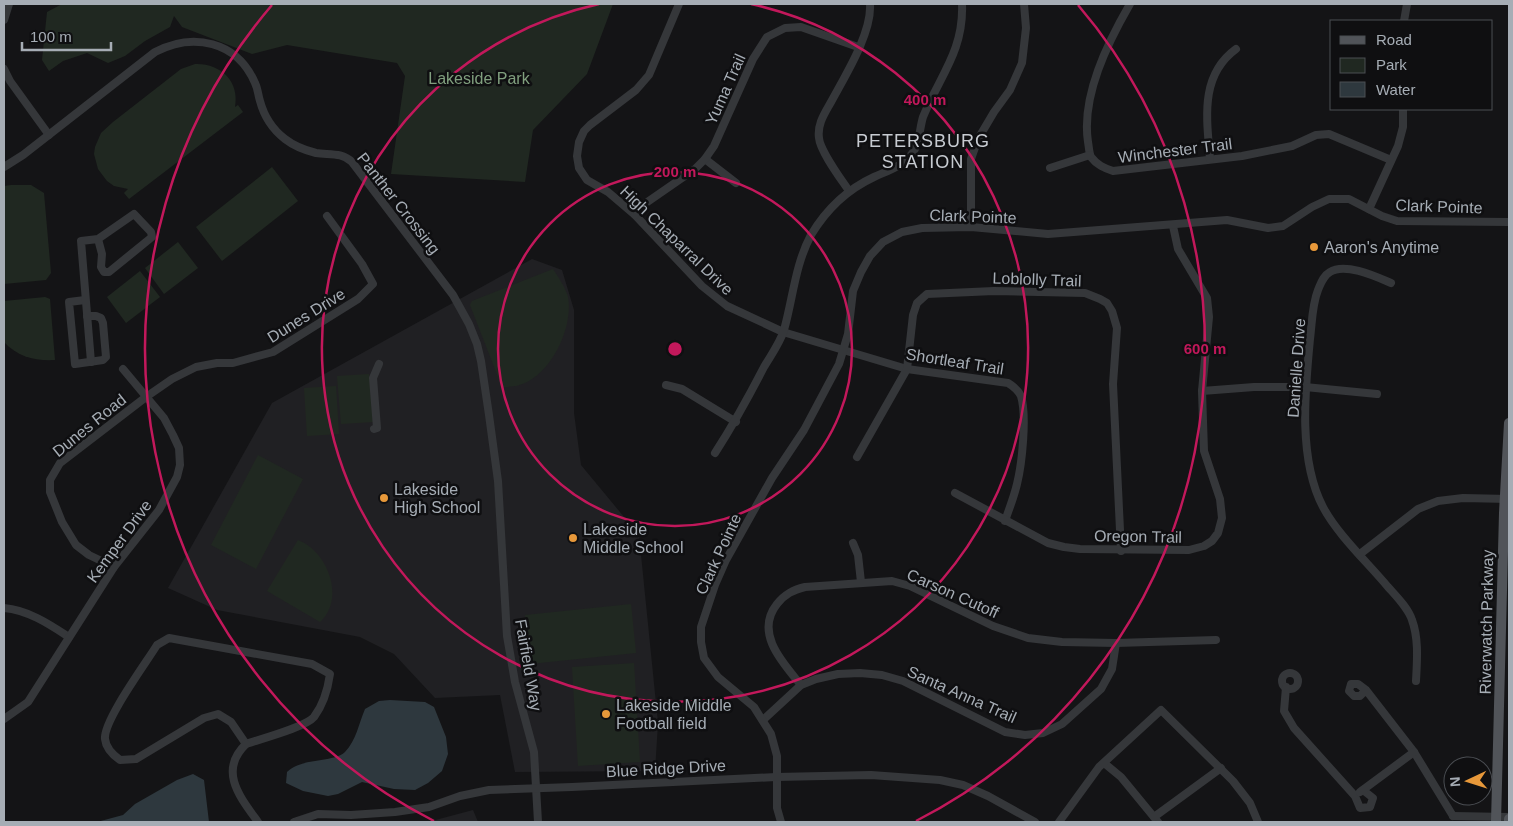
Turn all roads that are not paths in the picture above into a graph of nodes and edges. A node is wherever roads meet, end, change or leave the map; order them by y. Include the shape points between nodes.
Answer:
1 (9, 4) edge
2 (679, 4) edge
3 (870, 4) edge
4 (962, 4) edge
5 (1024, 4) edge
6 (1130, 4) edge
7 (1407, 4) edge
8 (4, 20) edge
9 (1404, 20) edge
10 (858, 47) junction
11 (1236, 49) dead end
12 (4, 69) edge
13 (1403, 110) edge
14 (49, 135) junction
15 (1090, 155) junction
16 (705, 159) junction
17 (1210, 159) junction
18 (1391, 160) junction
19 (4, 167) edge
20 (1050, 168) dead end
21 (736, 183) dead end
22 (849, 191) junction
23 (1369, 209) junction
24 (635, 215) junction
25 (327, 216) dead end
26 (1509, 222) edge
27 (1173, 226) junction
28 (971, 227) junction
29 (98, 239) junction
30 (1391, 283) dead end
31 (85, 300) junction
32 (87, 316) junction
33 (783, 332) junction
34 (844, 350) junction
35 (91, 362) junction
36 (379, 364) dead end
37 (122, 369) dead end
38 (907, 369) junction
39 (666, 385) dead end
40 (1305, 387) junction
41 (1202, 391) junction
42 (1377, 394) dead end
43 (146, 397) junction
44 (736, 422) junction
45 (1509, 423) edge
46 (374, 429) dead end
47 (715, 452) dead end
48 (858, 458) dead end
49 (498, 481) joint
50 (955, 493) dead end
51 (1507, 499) edge
52 (1005, 521) junction
53 (853, 543) dead end
54 (1121, 551) junction
55 (1360, 554) junction
56 (114, 567) junction
57 (861, 582) junction
58 (4, 608) edge
59 (69, 637) junction
60 (1216, 640) dead end
61 (1116, 643) junction
62 (1416, 681) dead end
63 (801, 685) junction
64 (1286, 688) dead end
65 (1366, 690) dead end
66 (4, 719) edge
67 (763, 720) junction
68 (246, 744) junction
69 (1414, 752) junction
70 (1104, 763) junction
71 (1221, 768) junction
72 (776, 777) junction
73 (536, 788) junction
74 (1363, 790) junction
75 (1355, 796) junction
76 (1509, 818) edge
77 (1156, 819) edge
78 (1453, 819) edge
79 (1496, 820) edge
80 (258, 822) edge
81 (294, 822) edge
82 (538, 822) edge
83 (781, 822) edge
84 (1035, 822) edge
85 (1059, 822) edge
86 (1258, 822) edge
87 (1509, 822) edge

1 - 8 street
2 - 24 street, High Chaparral Drive via 649,75 636,90 590,124 579,142 579,168 587,180 608,192
3 - 10 street via 865,36
4 - 22 street via 962,26 953,57 923,118 911,156 894,169
5 - 28 street via 1026,28 1022,63 1010,90 978,139 971,159
6 - 15 street via 1098,71 1091,96 1087,122
7 - 9 street
10 - 16 street, Yuma Trail via 801,27 785,28 767,37 753,59
10 - 22 street via 821,120 819,138
11 - 17 street via 1227,55 1210,87 1206,106
12 - 14 street
13 - 18 street via 1403,127
14 - 19 street, Panther Crossing
14 - 49 street, Panther Crossing via 155,52 166,47 199,42 218,46 234,56 252,76 262,107 274,129 292,144 308,151 343,156 352,162 453,295 469,324 481,361
15 - 17 street, Winchester Trail via 1100,166 1113,171
15 - 20 street
16 - 21 street
16 - 24 street, Yuma Trail via 643,205
17 - 18 street, Winchester Trail via 1292,146 1316,135 1329,134
18 - 23 street
22 - 33 street via 823,217 811,236 794,280
23 - 26 street, Clark Pointe via 1397,221
23 - 27 street, Clark Pointe via 1349,199 1329,199 1283,226 1268,228 1227,220
24 - 33 street, High Chaparral Drive via 702,286 727,306
25 - 43 street, Dunes Drive via 373,284 352,303 273,352 253,359 196,368 172,379
27 - 28 street, Clark Pointe via 1048,234
27 - 41 street, Oregon Trail via 1178,249 1207,298 1209,317
28 - 34 street, Clark Pointe via 922,228 902,232 883,242 865,264 853,291
29 - 29 street via 101,267 104,272 109,272 152,237 134,214
29 - 31 street via 81,241
30 - 40 street, Danielle Drive via 1350,269 1336,269 1323,279 1315,297
31 - 32 street
31 - 35 street via 70,302 75,364
32 - 35 street
32 - 35 street via 101,318 106,345 106,357
33 - 34 street, High Chaparral Drive
33 - 44 street
34 - 38 street, Shortleaf Trail
34 - 67 street, Clark Pointe via 808,422 726,560 701,626 704,658 718,677 754,707
36 - 46 street via 373,378
37 - 43 street, Kemper Drive
38 - 48 street, Loblolly Trail
38 - 52 street, Shortleaf Trail via 1008,383 1020,395 1023,412 1021,460 1018,483
38 - 54 street, Loblolly Trail via 913,315 917,303 927,294 994,291 1085,293 1100,298 1112,311 1117,328 1113,384
39 - 44 street via 682,389
40 - 41 street via 1254,386
40 - 42 street
40 - 55 street, Danielle Drive via 1308,457 1315,488 1324,508
41 - 54 street, Oregon Trail via 1204,451 1220,499 1222,518 1218,533 1204,546 1189,550
43 - 56 street, Kemper Drive via 164,418 173,435 179,448 180,464 177,478 159,510
43 - 56 street, Dunes Road via 60,463 50,480 54,504 76,545
44 - 47 street
45 - 51 main road, Riverwatch Parkway
49 - 73 street, Fairfield Way via 507,636 515,682 534,752
50 - 52 street, Oregon Trail
51 - 55 street via 1438,501 1418,509
51 - 79 main road, Riverwatch Parkway
52 - 54 street, Oregon Trail via 1048,543
53 - 57 street
55 - 62 street, Danielle Drive via 1412,619 1416,634
56 - 59 street, Kemper Drive
57 - 61 street, Carson Cutoff via 892,581 910,586 993,626 1028,638
57 - 63 street, Carson Cutoff via 792,590 773,609 768,620 768,635 773,648
58 - 59 street via 43,620
59 - 66 street, Kemper Drive via 28,702
60 - 61 street, Carson Cutoff
61 - 63 street, Santa Anna Trail via 1112,669 1101,689 1062,724 1043,733 1005,732 903,681 882,675 838,674
63 - 67 street, Santa Anna Trail
64 - 75 street via 1284,711 1294,728
65 - 69 street
67 - 72 street, Clark Pointe via 775,744
68 - 68 street via 313,718 328,689 330,674 312,664 169,638 157,645 108,723 105,739 110,753 120,760 136,759 204,718 218,714 231,722
68 - 80 street via 232,764 232,773 234,783
69 - 74 street
69 - 78 street
70 - 71 street via 1161,710
70 - 77 street via 1121,776
70 - 85 street
71 - 77 street
71 - 86 street via 1250,803
72 - 73 street, Blue Ridge Drive
72 - 83 street, Clark Pointe
72 - 84 street, Blue Ridge Drive via 871,775 940,780 988,796
73 - 81 street, Blue Ridge Drive via 489,790 429,807 395,812 318,814
73 - 82 street, Fairfield Way
74 - 75 street
74 - 75 street via 1372,798 1370,807 1360,808
76 - 79 street
76 - 87 main road
78 - 79 street

